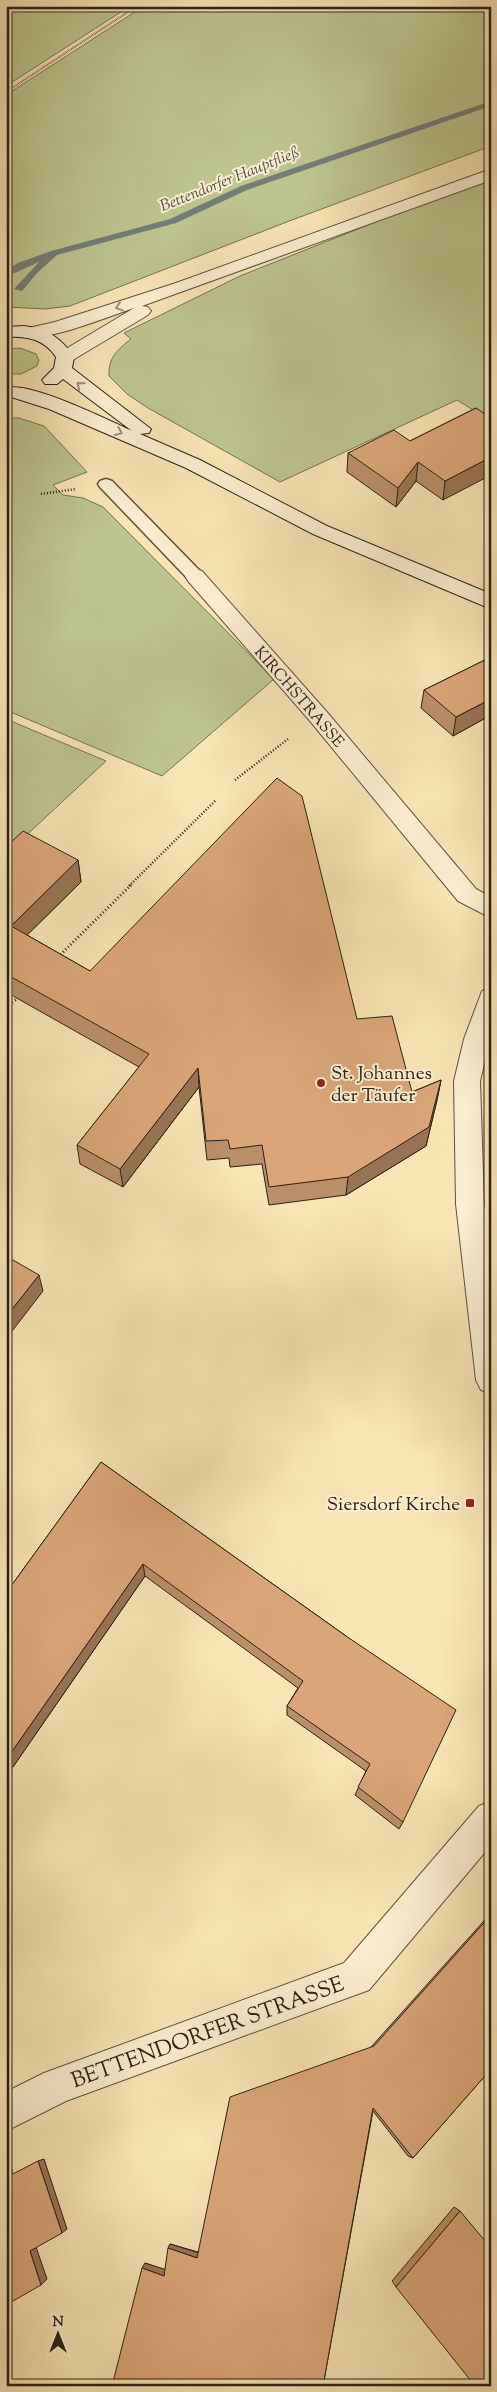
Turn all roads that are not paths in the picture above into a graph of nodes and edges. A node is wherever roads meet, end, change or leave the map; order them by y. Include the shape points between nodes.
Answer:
1 (491, 174) edge
2 (182, 287) junction
3 (14, 331) edge
4 (64, 363) junction
5 (10, 392) edge
6 (193, 464) junction
7 (106, 484) dead end
8 (195, 576) joint
9 (491, 602) edge
10 (491, 909) edge
11 (491, 998) edge
12 (491, 1380) edge
13 (491, 1818) edge
14 (6, 2112) edge

1 - 2 street
2 -> 3 street via 59,327
2 - 4 street
3 - 4 street via 51,339 58,344
4 - 5 street via 48,382
6 -> 4 street via 99,399
5 -> 6 street via 56,405
6 - 9 street via 320,530
7 - 8 lane, KIRCHSTRASSE
8 - 10 street, KIRCHSTRASSE via 318,716 467,895
11 - 12 street via 467,1081 470,1204
13 - 14 street, BETTENDORFER STRASSE via 356,1977 57,2086

